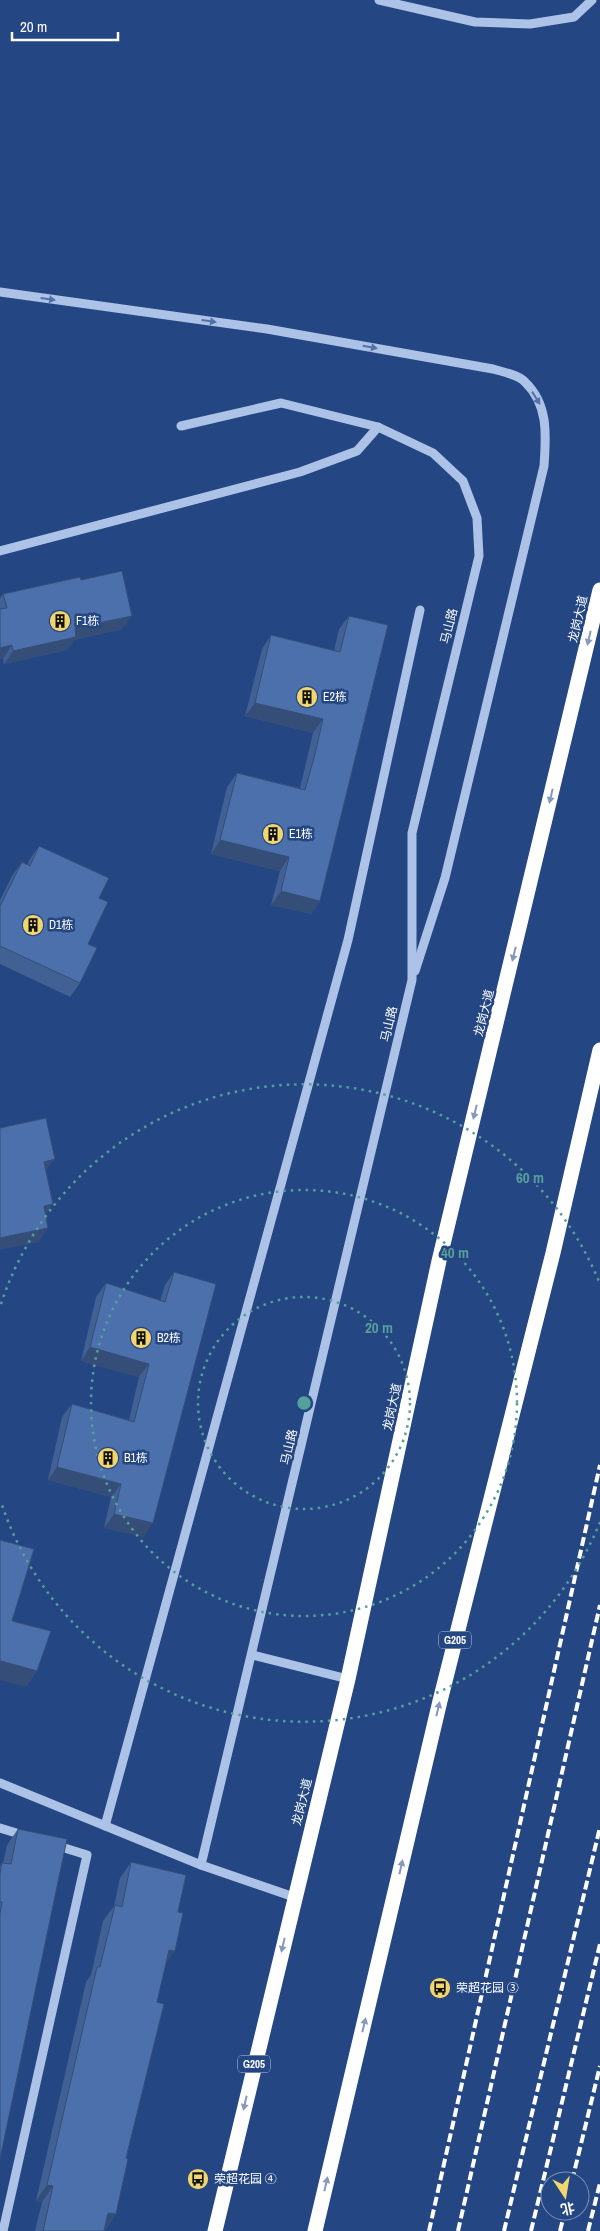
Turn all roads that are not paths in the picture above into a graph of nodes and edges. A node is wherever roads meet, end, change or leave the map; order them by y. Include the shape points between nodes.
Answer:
1 (379, 0) edge
2 (592, 0) edge
3 (0, 292) edge
4 (181, 426) dead end
5 (378, 428) junction
6 (0, 551) edge
7 (600, 590) edge
8 (420, 610) dead end
9 (412, 980) junction
10 (600, 1050) edge
11 (252, 1655) junction
12 (348, 1679) junction
13 (0, 1782) edge
14 (105, 1826) junction
15 (0, 1828) edge
16 (201, 1865) junction
17 (294, 1897) junction
18 (2, 2231) edge
19 (215, 2231) edge
20 (315, 2231) edge

1 - 2 street via 475,22 530,24 574,17
3 -> 9 street via 267,329 494,368 525,381 540,404 546,427 544,466 445,878
4 - 5 street, 马山路 via 281,403
5 - 6 street via 357,451 300,472
5 - 9 street, 马山路 via 433,453 463,481 477,518 478,556 412,833
7 -> 12 highway, 龙岗大道 / G205 via 439,1261
8 - 14 street via 348,940
9 - 11 street, 马山路
20 -> 10 highway, G205 via 440,1701 554,1253
11 - 12 street
11 - 16 street, 马山路
12 - 17 highway, 龙岗大道 / G205
13 - 14 street
14 - 16 street
15 - 18 street via 87,1855
16 - 17 street
17 -> 19 highway, 龙岗大道 / G205

